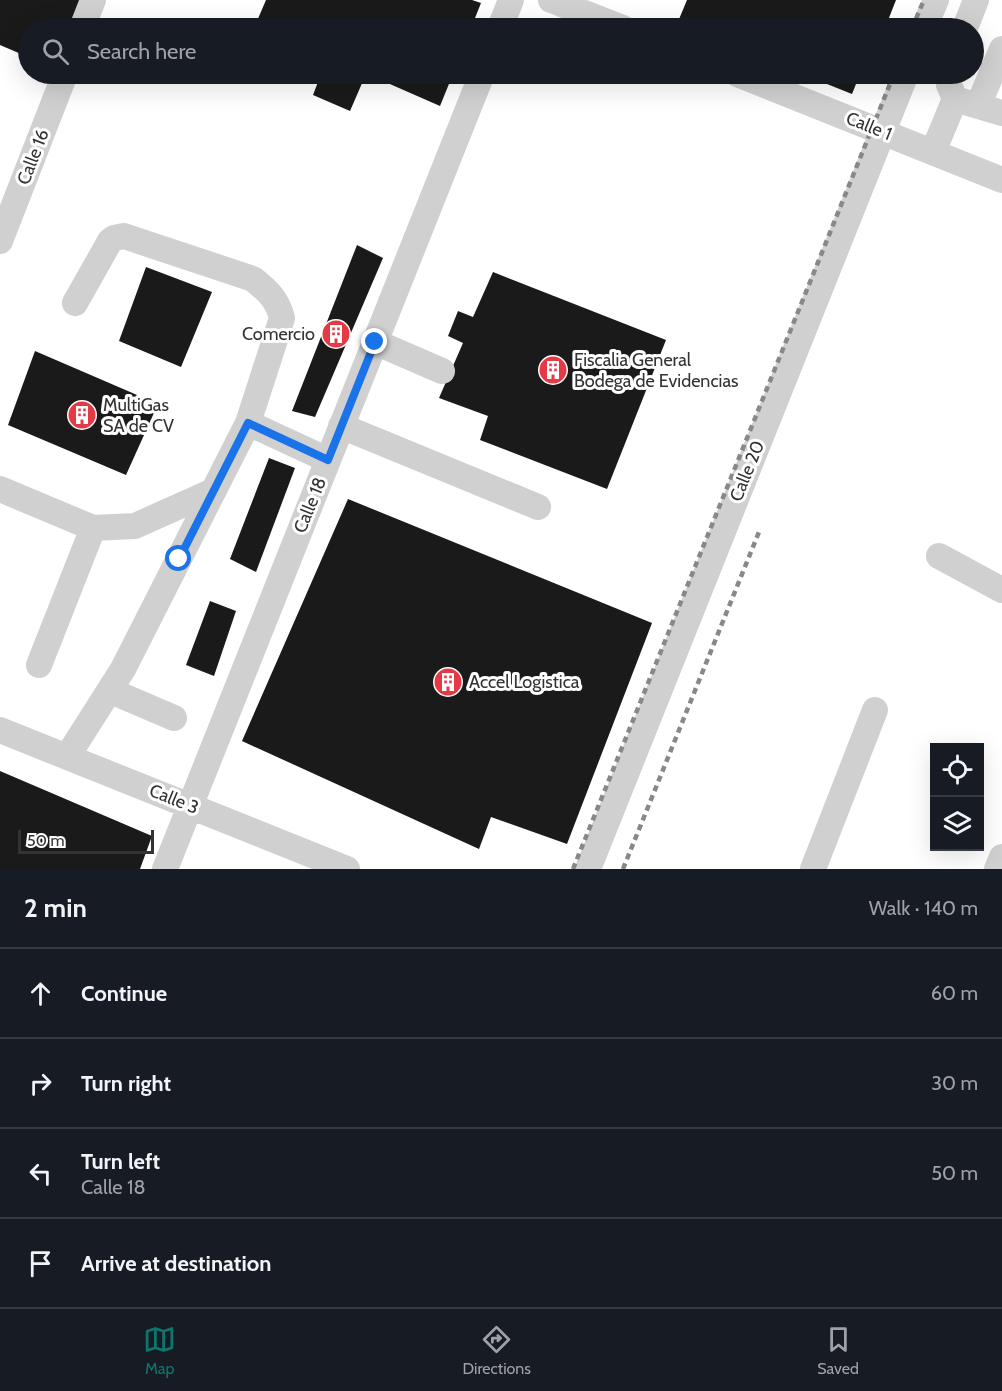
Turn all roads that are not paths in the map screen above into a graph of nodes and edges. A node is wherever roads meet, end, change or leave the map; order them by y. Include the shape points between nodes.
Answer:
1 (93, 0) edge
2 (511, 0) edge
3 (551, 0) edge
4 (936, 0) edge
5 (976, 0) edge
6 (86, 18) edge
7 (504, 18) edge
8 (597, 18) edge
9 (928, 18) edge
10 (969, 18) edge
11 (1002, 49) edge
12 (61, 84) edge
13 (478, 84) edge
14 (762, 84) edge
15 (902, 84) edge
16 (949, 84) edge
17 (978, 106) edge
18 (883, 132) junction
19 (933, 152) junction
20 (1002, 180) edge
21 (0, 242) edge
22 (75, 303) dead end
23 (375, 342) junction
24 (442, 371) dead end
25 (248, 423) junction
26 (341, 426) junction
27 (328, 460) junction
28 (0, 489) edge
29 (213, 491) junction
30 (538, 507) dead end
31 (93, 528) junction
32 (939, 556) dead end
33 (1002, 590) edge
34 (39, 665) dead end
35 (111, 691) junction
36 (874, 710) dead end
37 (174, 718) dead end
38 (0, 730) edge
39 (67, 757) junction
40 (190, 806) junction
41 (1002, 857) edge
42 (164, 869) edge
43 (347, 869) edge
44 (588, 869) edge
45 (813, 869) edge
46 (997, 869) edge

1 - 6 street
2 - 7 street
3 - 8 street
4 - 9 street
5 - 10 street
11 - 17 street
12 - 21 street, Calle 16
13 - 23 street, Calle 18
14 - 18 street, Calle 1
15 - 18 street, Calle 20
16 - 17 street
17 - 19 street
18 - 19 street, Calle 1
18 - 44 street, Calle 20
19 - 20 street, Calle 1
22 - 25 street via 110,241 119,236 254,279 270,292 282,318
23 - 24 street
23 - 26 street, Calle 18
25 - 27 street
25 - 29 street
26 - 27 street, Calle 18
26 - 30 street
27 - 40 street, Calle 18
28 - 31 street
29 - 31 street via 135,526
29 - 35 street
31 - 34 street
32 - 33 street
35 - 37 street
35 - 39 street
36 - 45 street
38 - 39 street, Calle 3
39 - 40 street, Calle 3
40 - 42 street, Calle 18
40 - 43 street, Calle 3
41 - 46 street

